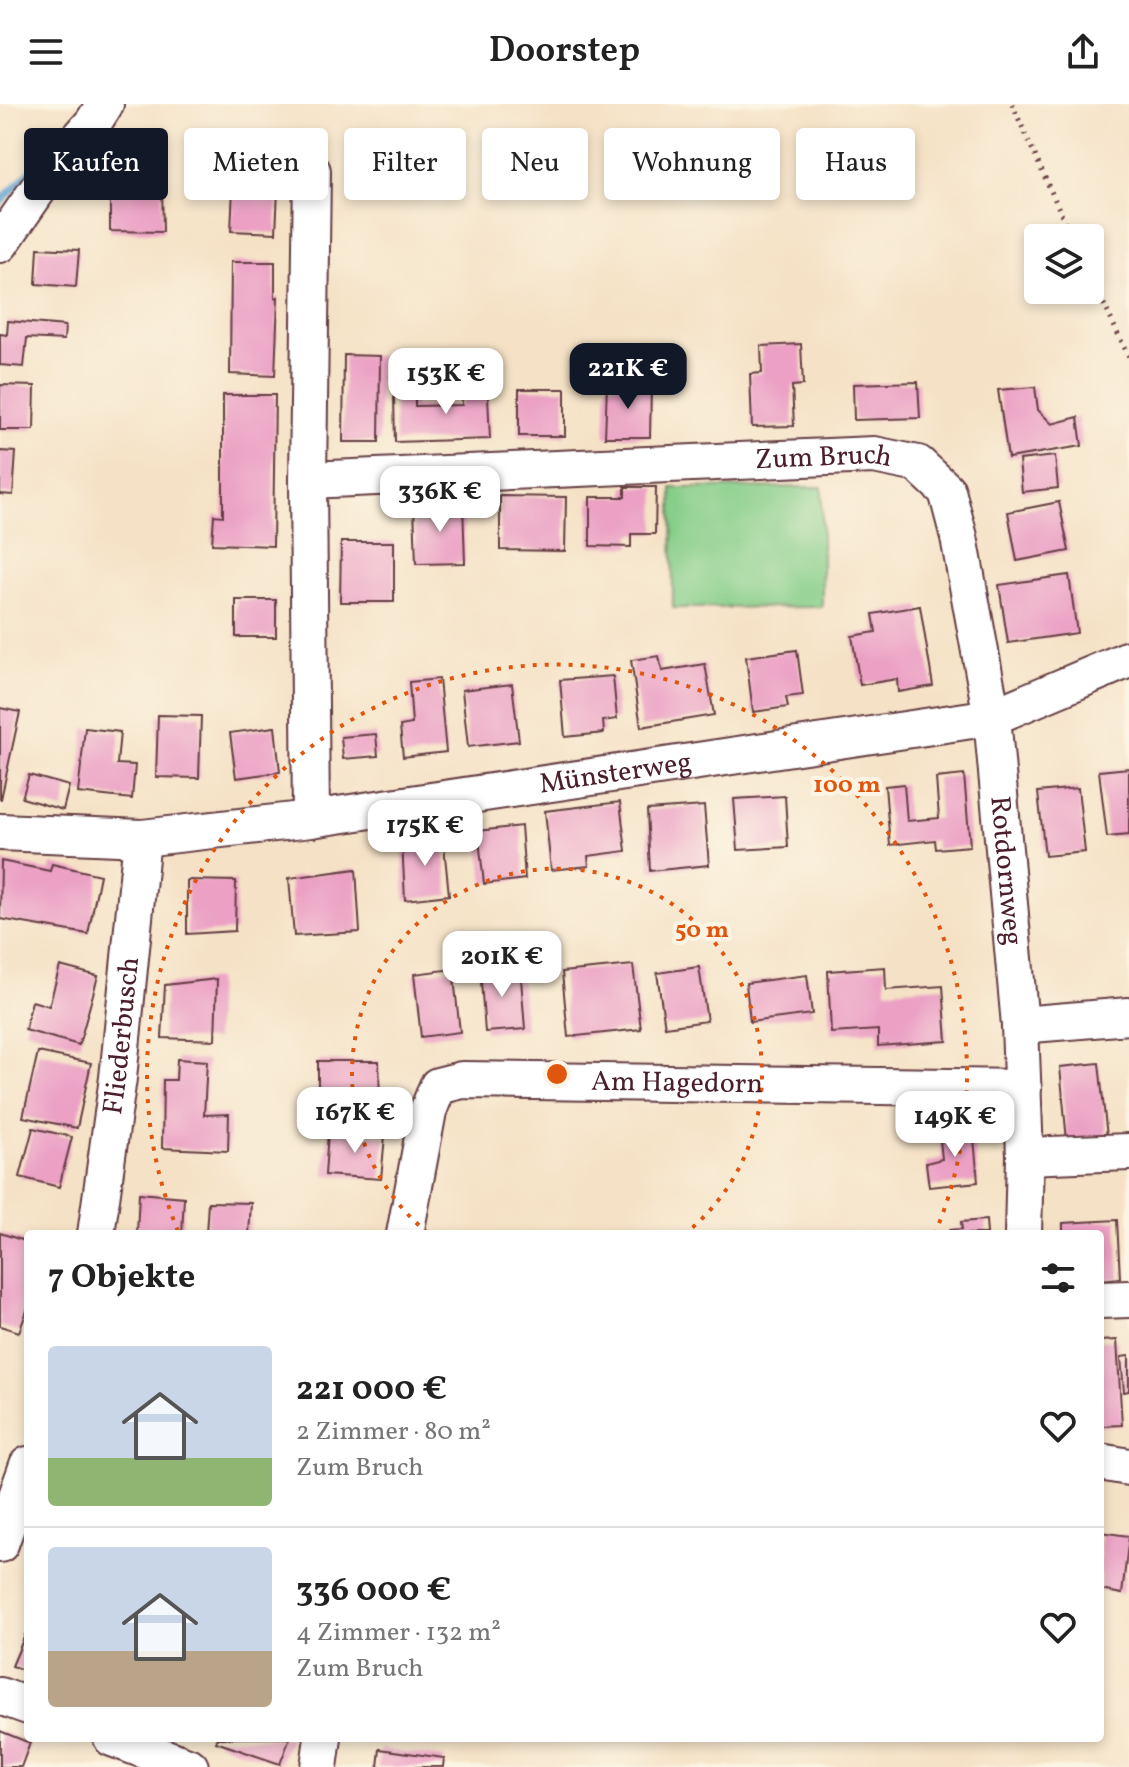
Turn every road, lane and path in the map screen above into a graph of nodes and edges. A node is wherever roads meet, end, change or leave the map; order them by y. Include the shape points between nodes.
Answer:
1 (105, 104) edge
2 (1012, 104) edge
3 (312, 200) edge
4 (1066, 224) edge
5 (0, 244) edge
6 (1104, 304) edge
7 (1129, 357) edge
8 (308, 480) junction
9 (1129, 659) edge
10 (992, 717) junction
11 (311, 819) junction
12 (0, 832) edge
13 (142, 838) junction
14 (1129, 1016) edge
15 (1020, 1025) junction
16 (1023, 1088) junction
17 (1129, 1152) edge
18 (1025, 1156) junction
19 (97, 1230) edge
20 (406, 1230) edge
21 (1023, 1230) edge
22 (1129, 1299) edge
23 (1104, 1300) edge
24 (1104, 1463) edge
25 (1129, 1467) edge
26 (24, 1476) edge
27 (0, 1544) edge
28 (0, 1696) edge
29 (24, 1705) edge
30 (123, 1742) edge
31 (322, 1742) edge
32 (190, 1767) edge
33 (319, 1767) edge

1 - 5 street
2 - 4 path
3 - 8 street
6 - 7 path
8 - 10 street, Zum Bruch via 874,455 918,464 947,491
8 - 11 street
9 - 10 street
10 - 11 street, Münsterweg
10 - 15 street, Rotdornweg
11 - 13 street, Münsterweg
12 - 13 street, Münsterweg
13 - 19 street, Fliederbusch
14 - 15 street
15 - 16 street, Rotdornweg
16 - 18 street, Rotdornweg
16 - 20 street, Am Hagedorn via 462,1080 438,1086 428,1111
17 - 18 street
18 - 21 street, Rotdornweg
22 - 23 street
24 - 25 street
26 - 27 street
28 - 29 street
30 - 32 street
31 - 33 street

